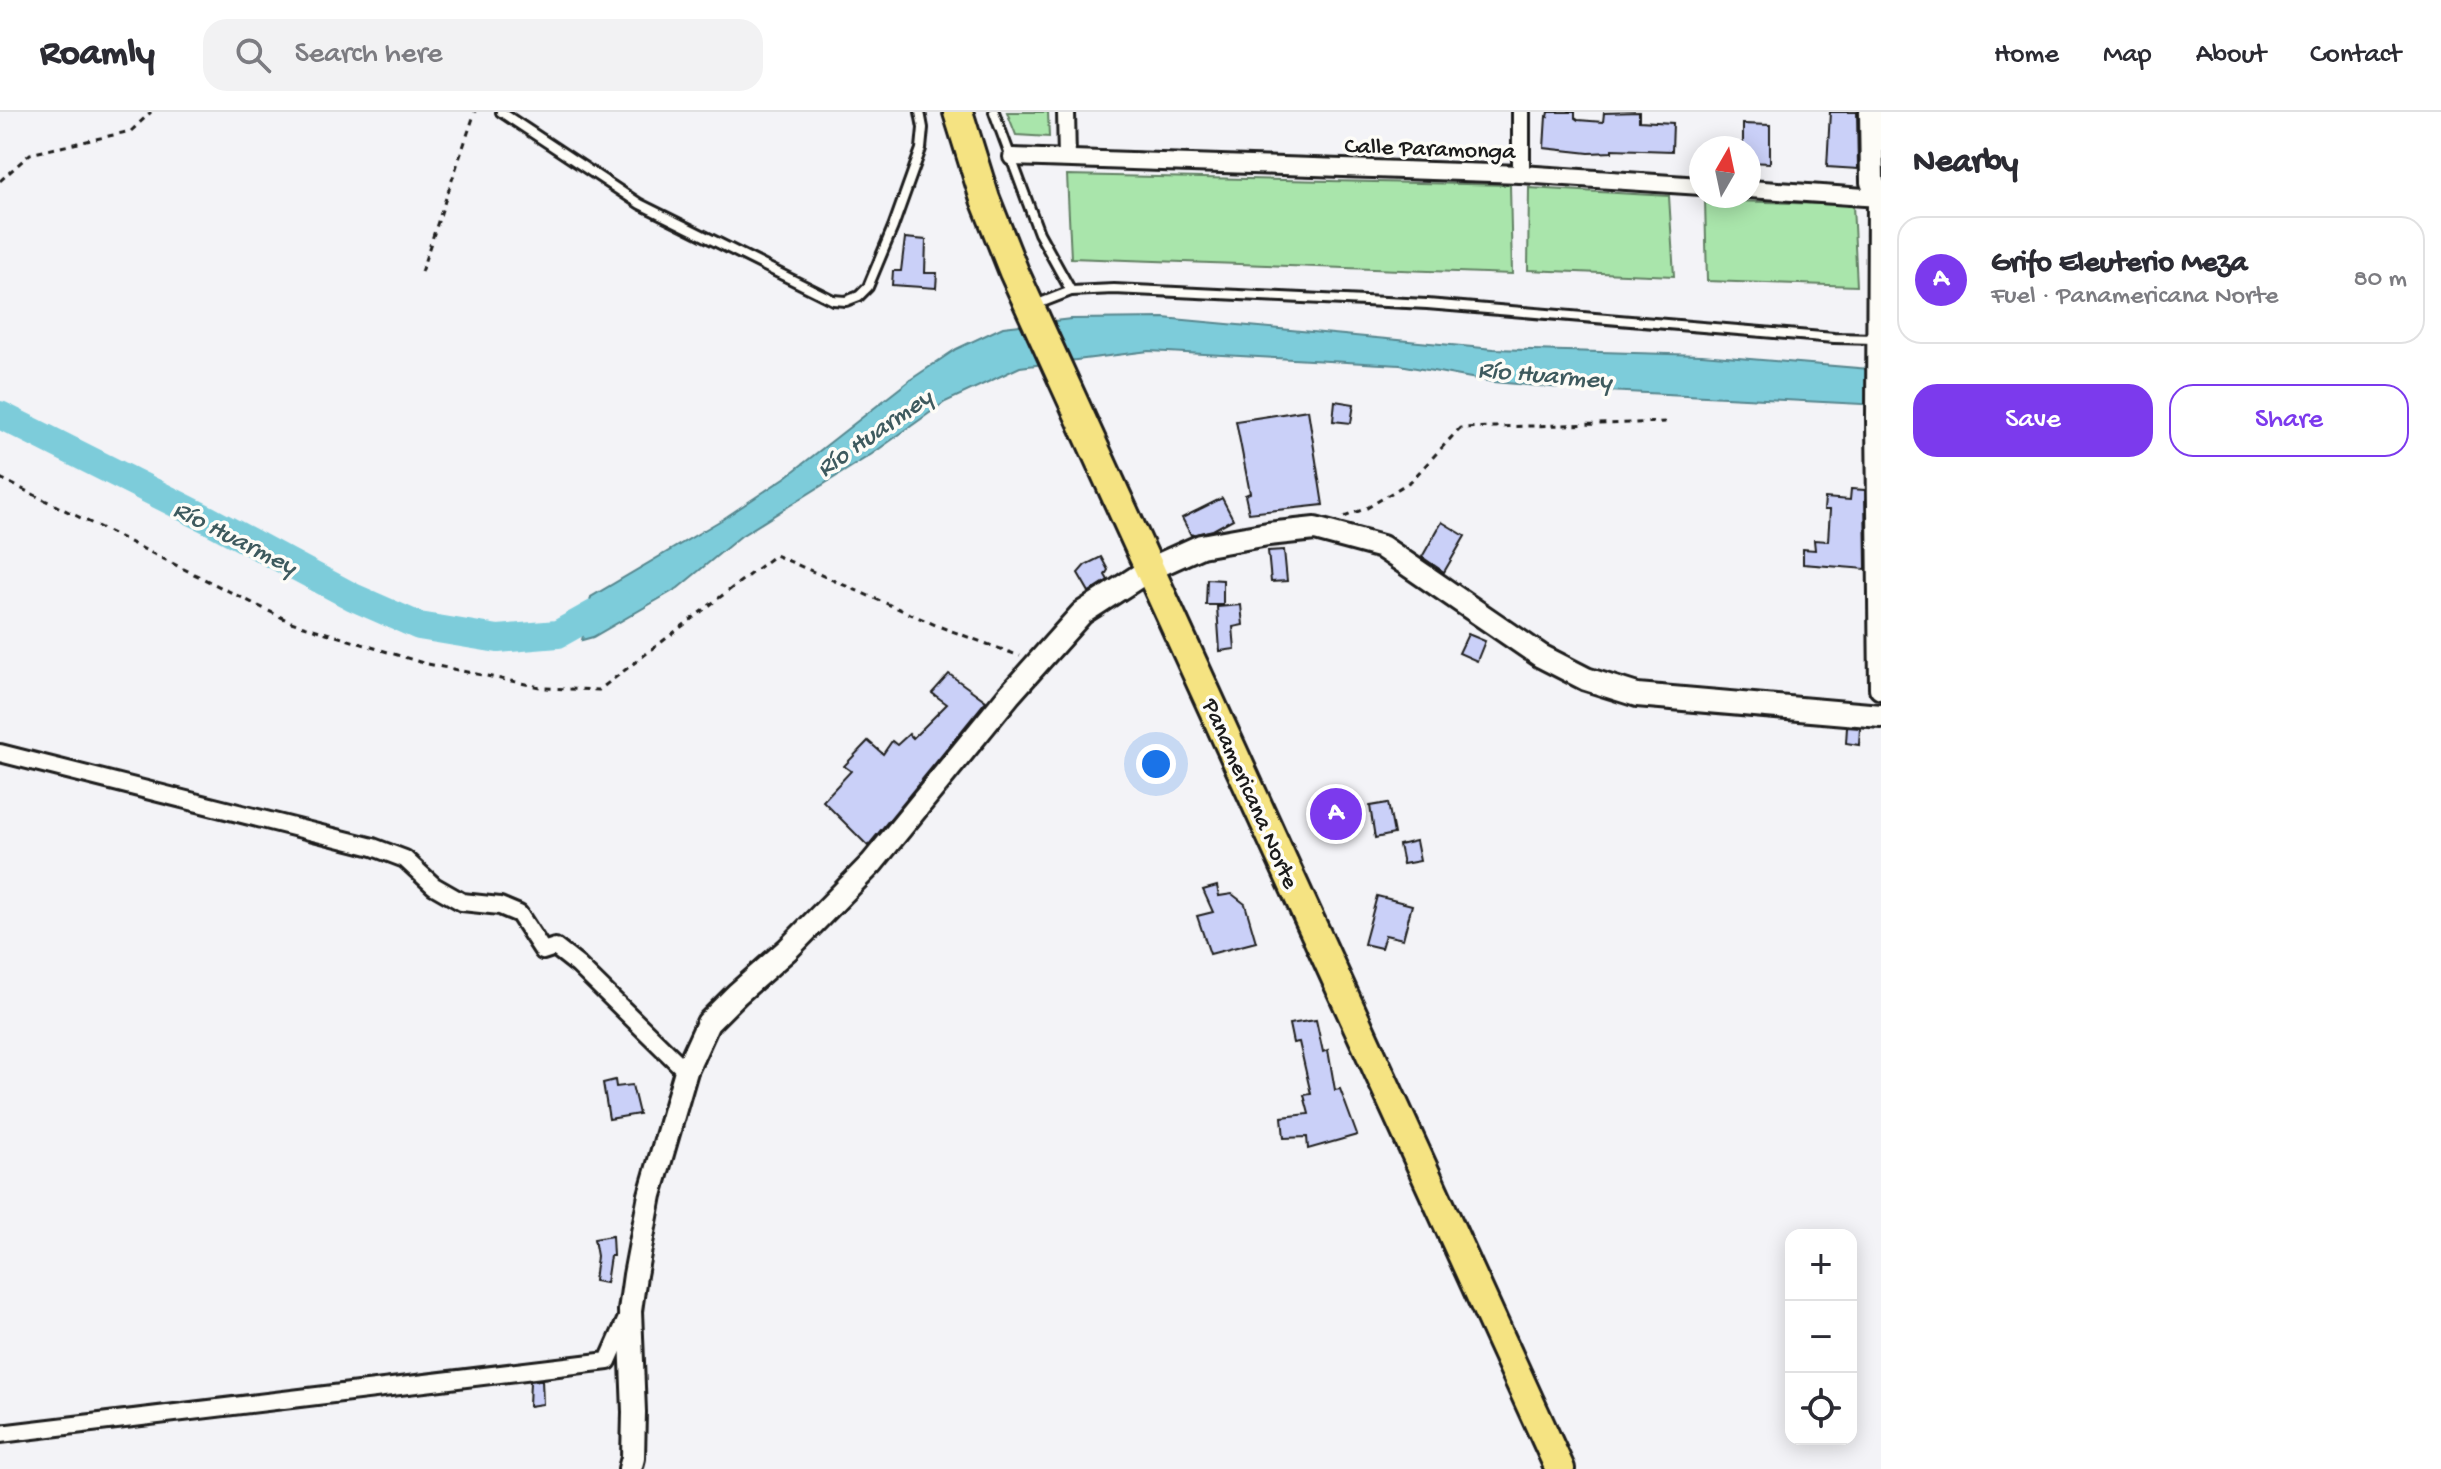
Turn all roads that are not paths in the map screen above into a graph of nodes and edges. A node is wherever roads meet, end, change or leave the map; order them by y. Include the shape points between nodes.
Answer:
1 (501, 112) edge
2 (920, 112) edge
3 (958, 112) edge
4 (994, 112) edge
5 (1066, 112) edge
6 (1521, 112) edge
7 (1871, 112) edge
8 (1012, 157) junction
9 (1067, 158) junction
10 (1521, 174) junction
11 (1689, 185) edge
12 (1761, 190) edge
13 (1880, 197) edge
14 (1880, 250) edge
15 (1071, 291) junction
16 (1030, 307) junction
17 (1880, 343) edge
18 (1150, 569) junction
19 (1881, 688) edge
20 (1881, 716) edge
21 (0, 753) edge
22 (686, 1071) junction
23 (630, 1311) junction
24 (0, 1434) edge
25 (630, 1469) edge
26 (1560, 1469) edge

1 - 2 lane via 640,204 833,300 846,301 868,287 893,227 923,139
3 - 16 highway, Panamericana Norte via 985,199
4 - 8 lane
5 - 9 street
6 - 10 street
7 - 13 street via 1872,182
8 - 9 street, Calle Paramonga
8 - 15 lane via 1039,233
9 - 10 street, Calle Paramonga
10 - 11 street, Calle Paramonga
12 - 13 street
13 - 14 street
14 - 17 street
15 - 16 lane
15 - 17 lane via 1427,304
16 - 18 highway, Panamericana Norte
17 - 19 street
18 - 20 street via 1201,546 1315,529 1382,547 1541,656 1586,679 1637,695
18 - 22 street via 1082,613 872,863 708,1023
18 - 26 highway, Panamericana Norte
21 - 22 street via 405,859 434,886 462,902 519,914 543,951 555,947 578,965
22 - 23 street via 650,1195
23 - 24 street via 608,1361
23 - 25 street

